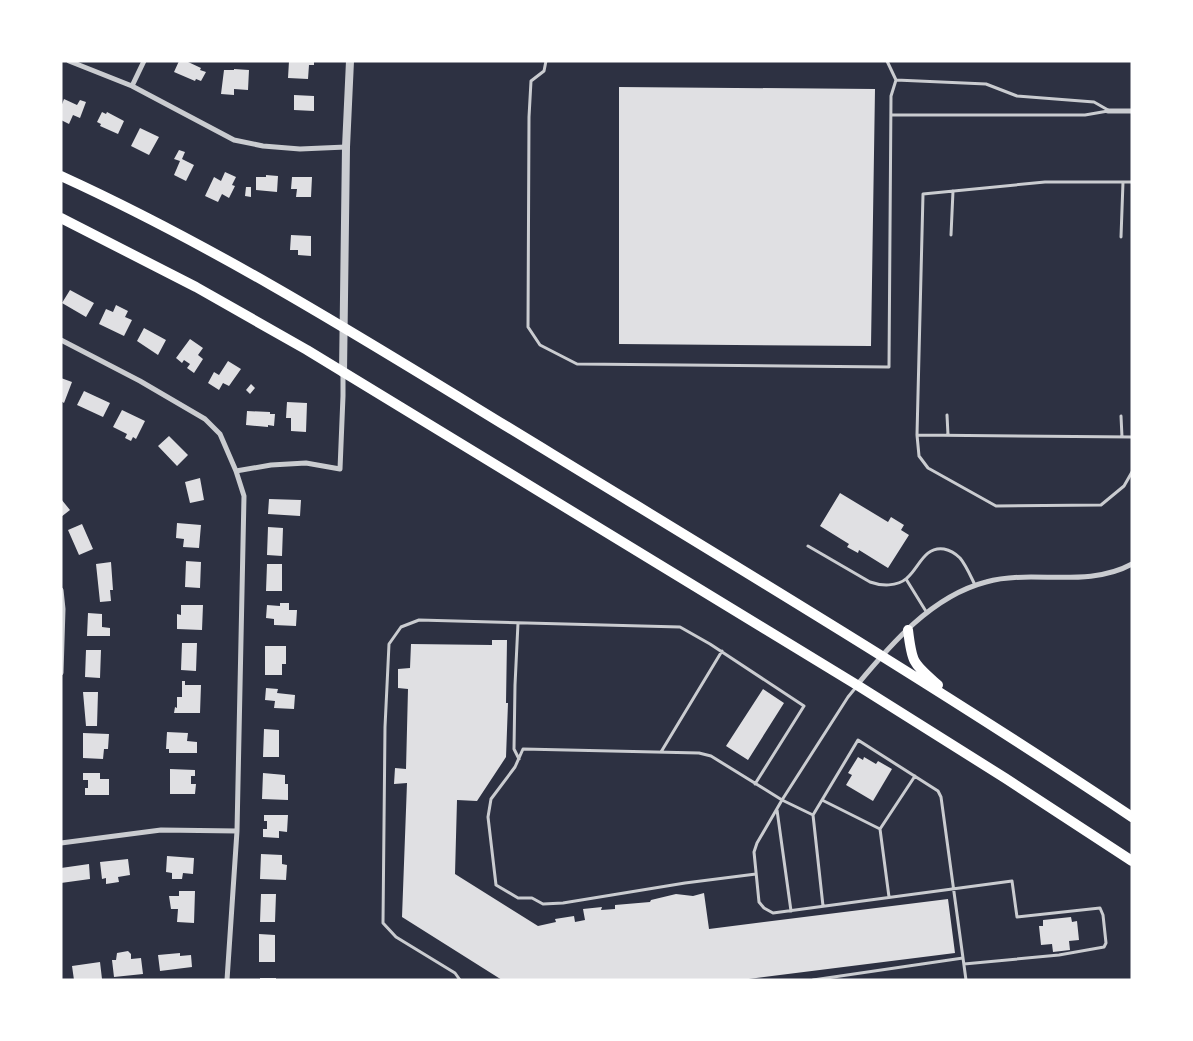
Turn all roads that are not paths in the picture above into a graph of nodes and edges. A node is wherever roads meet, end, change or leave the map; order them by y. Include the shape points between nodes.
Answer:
1 (69, 61) edge
2 (144, 61) edge
3 (350, 61) edge
4 (546, 61) edge
5 (887, 61) edge
6 (896, 80) junction
7 (132, 86) junction
8 (1108, 111) junction
9 (1132, 111) edge
10 (891, 115) junction
11 (346, 148) junction
12 (61, 176) edge
13 (1123, 182) junction
14 (1132, 182) edge
15 (953, 191) junction
16 (61, 218) edge
17 (951, 235) dead end
18 (1121, 237) dead end
19 (344, 328) junction
20 (61, 340) edge
21 (343, 372) junction
22 (947, 414) dead end
23 (1121, 416) dead end
24 (917, 435) junction
25 (948, 435) junction
26 (1122, 437) junction
27 (1132, 437) edge
28 (236, 471) junction
29 (1132, 472) edge
30 (808, 546) dead end
31 (1132, 564) edge
32 (906, 579) junction
33 (975, 585) junction
34 (61, 590) edge
35 (928, 613) junction
36 (518, 623) junction
37 (908, 630) junction
38 (722, 651) junction
39 (882, 656) junction
40 (61, 673) edge
41 (857, 685) junction
42 (965, 709) junction
43 (660, 752) junction
44 (519, 759) junction
45 (915, 776) junction
46 (755, 784) junction
47 (782, 800) junction
48 (822, 800) junction
49 (776, 809) junction
50 (813, 815) junction
51 (1132, 817) edge
52 (880, 829) junction
53 (237, 831) junction
54 (61, 842) edge
55 (1132, 861) edge
56 (756, 874) junction
57 (955, 889) junction
58 (889, 897) junction
59 (823, 906) junction
60 (791, 910) junction
61 (963, 958) junction
62 (964, 964) junction
63 (227, 980) edge
64 (460, 980) edge
65 (814, 980) edge
66 (966, 980) edge

1 - 7 street
2 - 7 street
3 - 11 street
4 - 10 lane via 544,71 531,81 528,327 540,345 577,364 889,367
5 - 6 lane
6 - 8 lane via 986,84 1017,96 1094,102
6 - 10 lane via 891,96
7 - 11 street via 234,140 300,149
8 - 9 street
8 - 10 lane via 1085,115
11 - 19 street
12 - 19 main road via 232,263
13 - 14 lane
13 - 15 lane via 1045,182
13 - 18 lane
15 - 17 lane
15 - 24 lane via 924,194
16 - 21 main road via 204,291
19 - 21 street
19 - 39 main road
20 - 28 street via 205,419 220,434
21 - 28 street via 340,469 306,463
21 - 41 main road
22 - 25 lane
23 - 26 lane
24 - 25 lane
24 - 29 lane via 919,456 928,468 996,506 1101,505 1124,486
25 - 26 lane
26 - 27 lane
28 - 53 street via 244,496
30 - 32 lane via 878,585 895,584
31 - 33 street via 1095,576 1015,578
32 - 33 lane via 928,552 937,548 948,550 960,559
32 - 35 lane
33 - 35 street
34 - 40 street
35 - 37 street
36 - 38 lane via 680,627
36 - 44 lane via 514,749
36 - 64 lane via 419,620 401,627 389,644 383,923 396,937 456,973
37 - 39 street
37 - 42 main road via 915,664
38 - 43 lane
38 - 46 lane via 804,706
39 - 41 street
39 - 42 main road
41 - 47 lane
41 - 55 main road
42 - 51 main road
43 - 44 lane via 523,749
43 - 46 lane via 711,756
44 - 56 lane via 491,799 488,817 496,885 518,898 532,898 543,904 563,902
45 - 48 lane via 858,740
45 - 52 lane
45 - 57 lane via 938,791 941,797
46 - 47 lane
47 - 49 lane
47 - 50 lane
48 - 50 lane
48 - 52 lane
49 - 56 lane via 754,852
49 - 60 lane
50 - 59 lane
52 - 58 lane
53 - 54 street via 161,830
53 - 63 street
56 - 60 lane via 759,902 764,908 773,913
57 - 58 lane
57 - 61 lane
57 - 62 lane via 1012,881 1017,918 1100,908 1103,915 1104,947
58 - 59 lane
59 - 60 lane
61 - 62 lane
61 - 65 lane
62 - 66 lane

